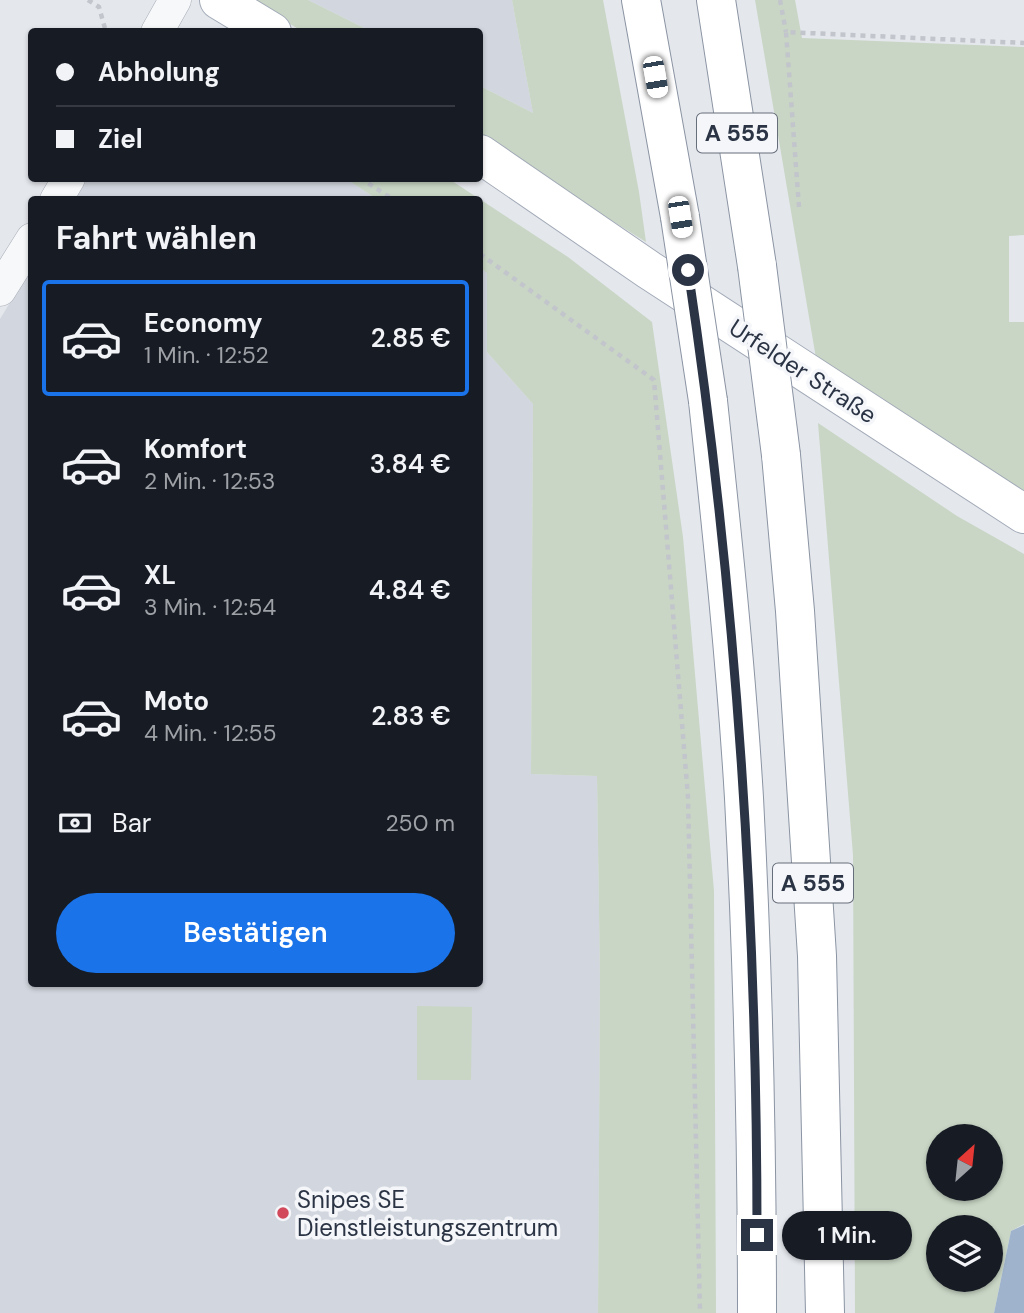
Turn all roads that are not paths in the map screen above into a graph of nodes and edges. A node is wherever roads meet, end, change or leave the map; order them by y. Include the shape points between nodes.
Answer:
1 (176, 0) edge
2 (219, 0) edge
3 (641, 0) edge
4 (716, 0) edge
5 (159, 28) edge
6 (265, 28) edge
7 (483, 156) edge
8 (28, 245) edge
9 (0, 290) edge
10 (1024, 514) edge
11 (757, 1313) edge
12 (825, 1313) edge

1 - 5 street
2 - 6 main road
3 - 11 main road, A 555, bridge via 708,401 728,585 750,946
4 - 12 main road, A 555, bridge via 757,266 796,624 817,956
7 - 10 main road, Urfelder Straße
8 - 9 street

